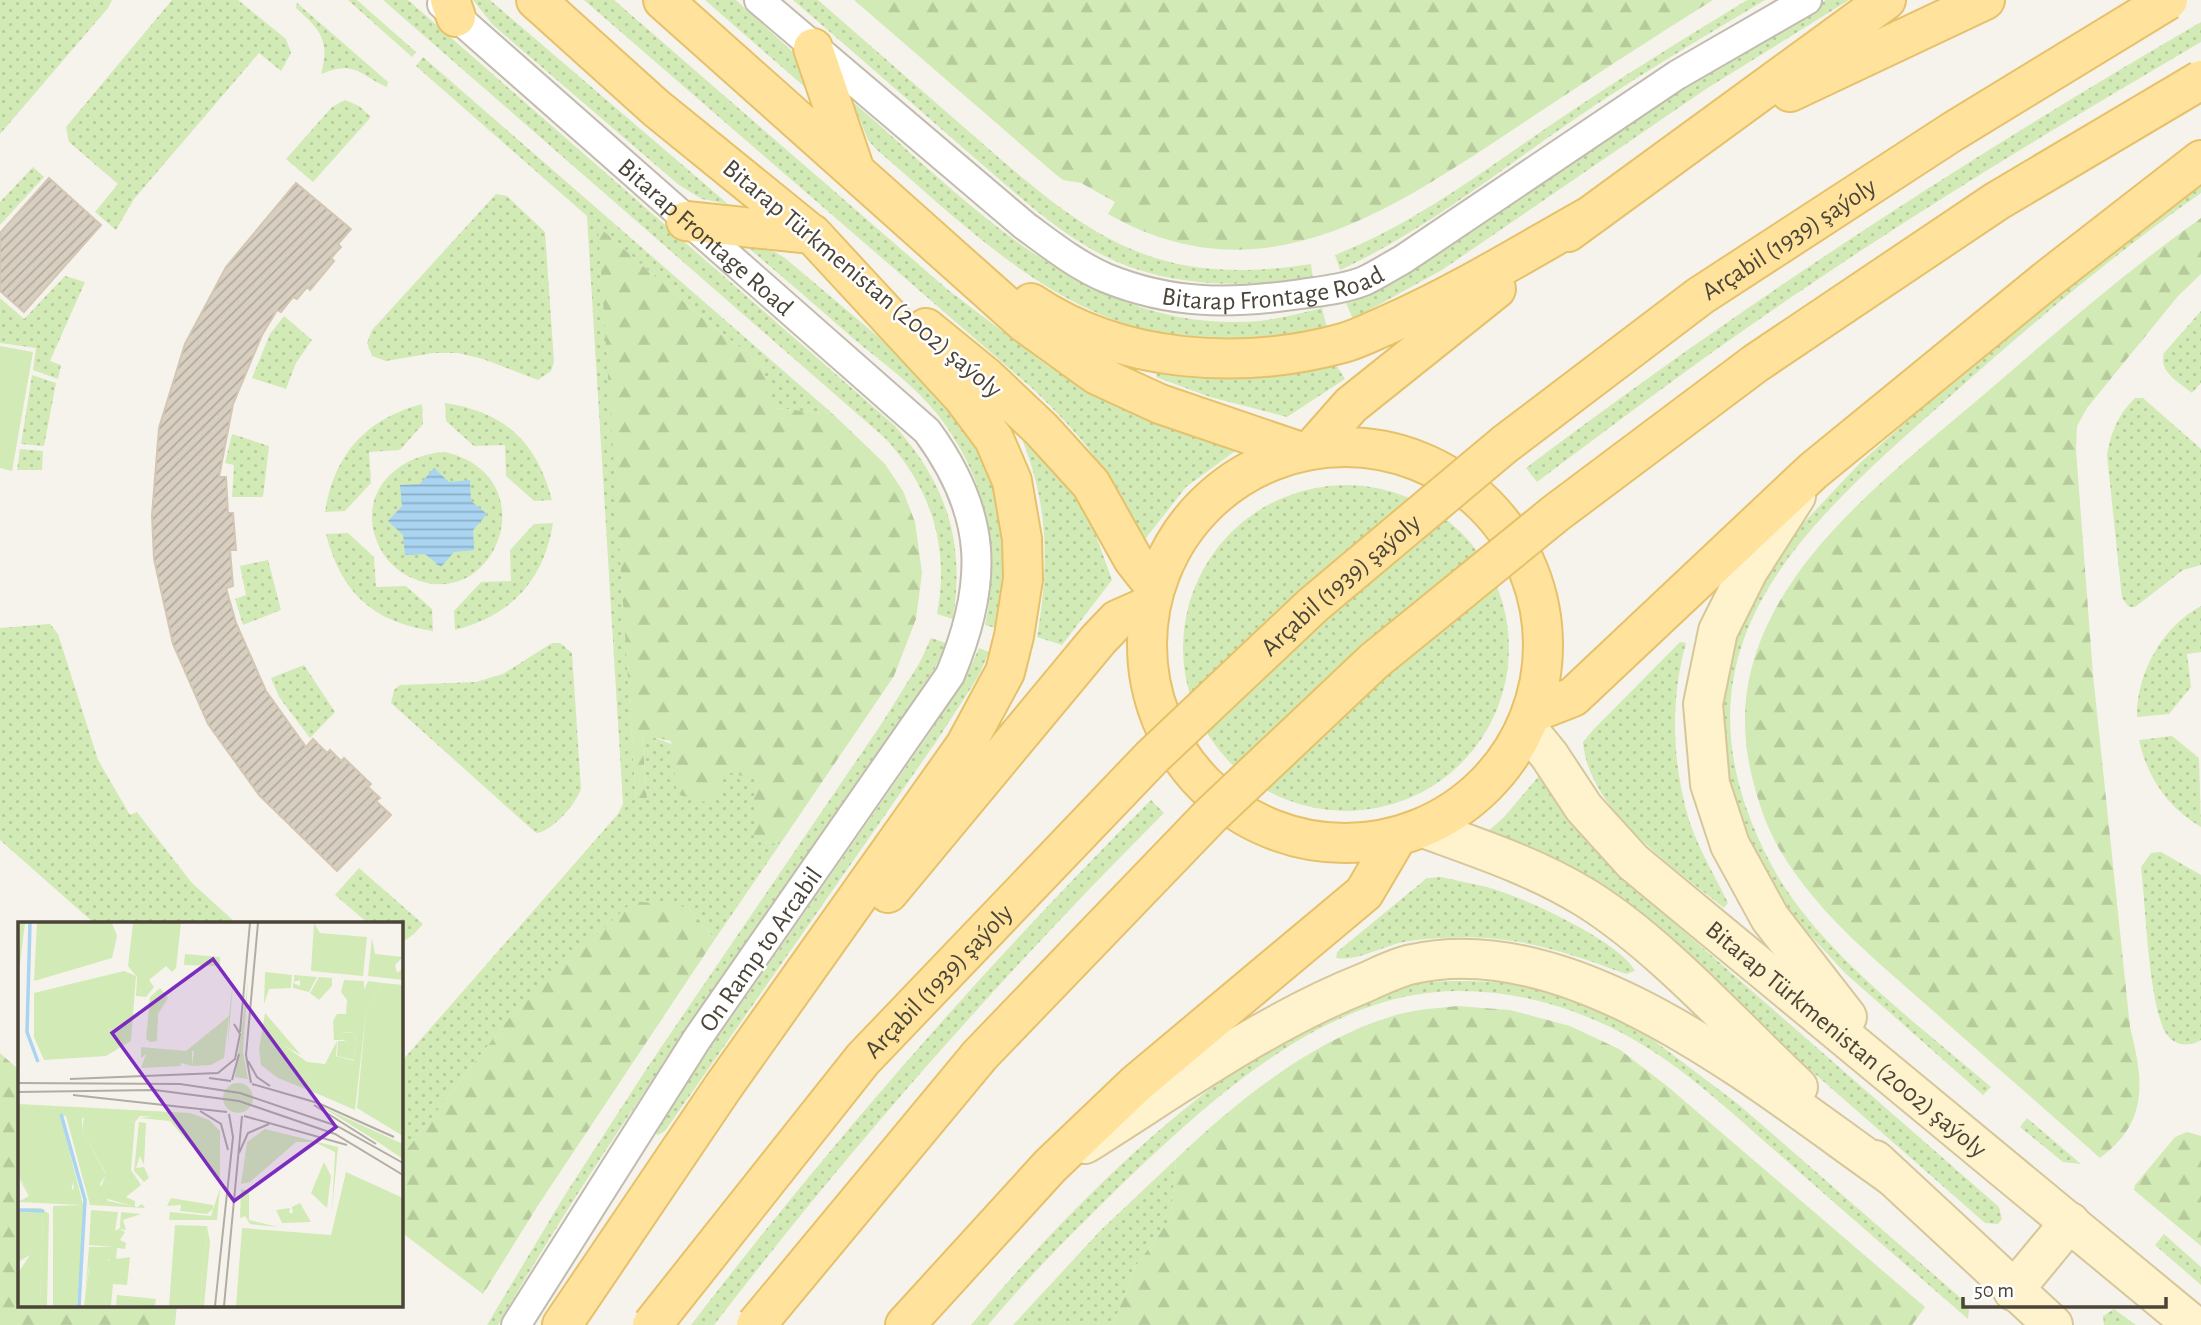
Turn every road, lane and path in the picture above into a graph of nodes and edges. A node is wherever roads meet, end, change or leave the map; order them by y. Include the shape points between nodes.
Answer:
1 (536, 0) edge
2 (663, 0) edge
3 (759, 0) edge
4 (1807, 0) edge
5 (1886, 0) edge
6 (1984, 0) edge
7 (2168, 0) edge
8 (447, 6) edge
9 (813, 48) junction
10 (2201, 80) edge
11 (1694, 139) junction
12 (2201, 160) edge
13 (853, 167) junction
14 (1588, 217) junction
15 (685, 221) junction
16 (918, 224) junction
17 (811, 234) junction
18 (1305, 449) junction
19 (1813, 471) junction
20 (979, 565) joint
21 (1153, 596) junction
22 (1529, 720) junction
23 (1410, 832) junction
24 (723, 1087) junction
25 (1945, 1120) junction
26 (1050, 1166) junction
27 (1892, 1176) junction
28 (2070, 1222) junction
29 (956, 1268) junction
30 (2013, 1291) junction
31 (516, 1325) edge
32 (562, 1325) edge
33 (652, 1325) edge
34 (756, 1325) edge
35 (905, 1325) edge
36 (922, 1325) edge
37 (2053, 1325) edge
38 (2193, 1325) edge

1 - 17 main road, Bitarap Türkmenistan (2002) şaýoly via 656,108
2 - 13 main road
3 - 9 street, Bitarap Frontage Road
4 - 9 street, Bitarap Frontage Road via 1677,75 1402,260 1363,281 1253,302 1148,292 1105,278 1067,258
5 - 11 main road
6 - 11 main road
7 - 33 main road, Arçabil (1939) şaýoly, bridge via 1952,132 1700,296 1505,444 1313,605 1152,757 863,1059
8 - 15 street, Bitarap Frontage Road
9 - 13 main road
10 - 34 main road, bridge via 1997,201 1756,363 1556,513 1374,661 1210,816 980,1055
11 - 14 main road
12 - 19 main road
13 - 16 main road
14 - 16 main road via 1422,310 1345,343 1280,356 1233,358 1151,352 1098,337 1040,310
14 - 18 main road via 1350,405
15 - 17 main road
15 - 20 street, Bitarap Frontage Road via 927,431 951,463 969,509
16 - 18 main road via 1026,323 1097,375 1160,404
17 - 21 main road, Bitarap Türkmenistan (2002) şaýoly via 986,377 1041,429 1091,484
17 - 24 main road via 962,396 994,439 1012,481 1023,579 1005,672 965,746
18 - 21 main road via 1250,470 1208,500 1176,540
18 - 22 main road via 1382,448 1447,472 1499,517 1533,577 1545,645
19 - 22 main road via 1573,697
19 - 25 main road via 1748,571 1718,631 1703,704 1710,784 1730,845 1770,918 1836,1005
20 - 31 street, On Ramp to Arcabil via 967,635 950,675 697,1039
21 - 23 main road via 1147,663 1160,719 1189,768 1231,808 1283,834 1339,844
21 - 24 main road via 1117,620 1090,649
22 - 23 main road via 1508,758 1484,787 1455,810
22 - 25 main road, Bitarap Türkmenistan (2002) şaýoly via 1584,808 1633,862
23 - 26 main road via 1364,893 1137,1083
23 - 27 main road via 1530,870 1586,898 1643,941
24 - 32 main road
25 - 28 main road, Bitarap Türkmenistan (2002) şaýoly
26 - 27 main road via 1280,1020 1411,964 1460,957 1510,961 1579,980 1657,1017
26 - 29 main road
27 - 30 main road
28 - 30 main road
28 - 38 main road, Bitarap Türkmenistan (2002) şaýoly
29 - 35 main road
29 - 36 main road
30 - 37 main road

